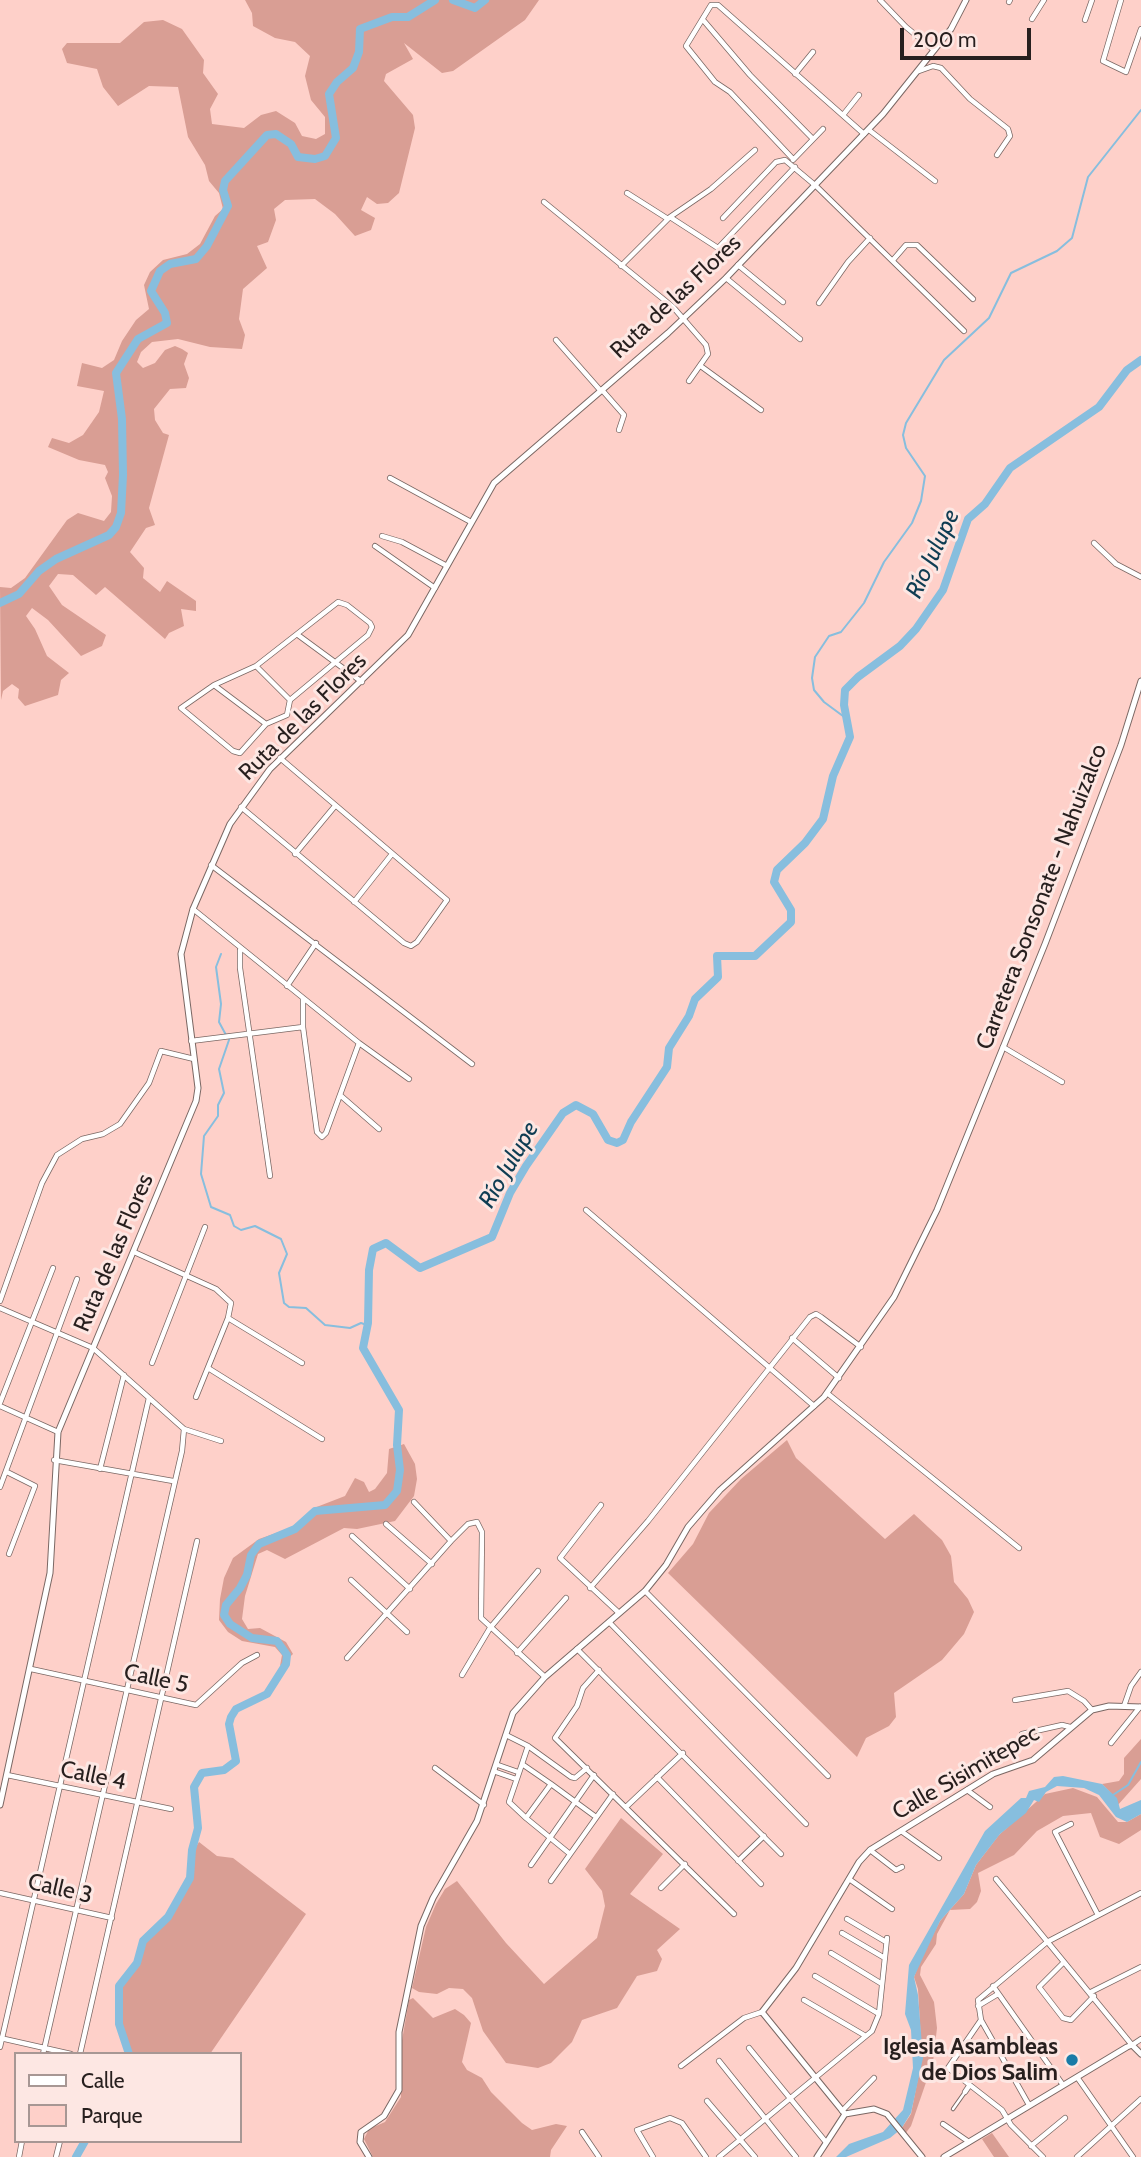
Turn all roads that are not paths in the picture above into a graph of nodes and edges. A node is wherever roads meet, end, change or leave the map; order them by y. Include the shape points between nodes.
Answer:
1 (880, 0) edge
2 (966, 0) edge
3 (1044, 0) edge
4 (1092, 0) edge
5 (1121, 0) edge
6 (1032, 19) dead end
7 (1085, 20) dead end
8 (704, 21) junction
9 (1141, 29) edge
10 (934, 50) junction
11 (813, 52) dead end
12 (919, 71) junction
13 (795, 74) junction
14 (859, 95) dead end
15 (843, 115) junction
16 (823, 129) dead end
17 (867, 132) junction
18 (813, 139) junction
19 (755, 150) dead end
20 (997, 155) dead end
21 (793, 163) junction
22 (935, 181) dead end
23 (816, 186) junction
24 (627, 193) dead end
25 (544, 202) dead end
26 (669, 218) junction
27 (723, 218) dead end
28 (870, 238) junction
29 (893, 260) junction
30 (738, 265) junction
31 (621, 266) junction
32 (726, 278) junction
33 (973, 299) dead end
34 (783, 302) dead end
35 (819, 303) dead end
36 (682, 319) junction
37 (964, 331) dead end
38 (800, 339) dead end
39 (556, 340) dead end
40 (702, 367) junction
41 (689, 381) dead end
42 (601, 390) junction
43 (761, 411) dead end
44 (619, 430) dead end
45 (390, 478) dead end
46 (471, 522) junction
47 (382, 536) dead end
48 (1094, 543) dead end
49 (375, 546) dead end
50 (447, 566) junction
51 (1141, 577) edge
52 (435, 588) junction
53 (298, 635) junction
54 (335, 661) junction
55 (256, 666) junction
56 (1141, 681) edge
57 (362, 682) junction
58 (214, 685) junction
59 (290, 700) junction
60 (266, 724) junction
61 (280, 758) junction
62 (335, 806) junction
63 (240, 807) junction
64 (295, 854) junction
65 (392, 854) junction
66 (212, 865) junction
67 (354, 902) junction
68 (193, 909) junction
69 (316, 943) junction
70 (240, 950) junction
71 (287, 986) junction
72 (303, 998) junction
73 (303, 1027) junction
74 (251, 1035) junction
75 (191, 1041) junction
76 (359, 1043) junction
77 (1003, 1047) junction
78 (194, 1059) junction
79 (472, 1064) dead end
80 (409, 1079) dead end
81 (1062, 1083) dead end
82 (340, 1095) junction
83 (379, 1129) dead end
84 (270, 1176) dead end
85 (586, 1210) dead end
86 (205, 1227) dead end
87 (134, 1252) junction
88 (53, 1268) dead end
89 (187, 1276) junction
90 (78, 1279) dead end
91 (0, 1301) edge
92 (0, 1308) edge
93 (228, 1318) junction
94 (32, 1322) junction
95 (58, 1333) junction
96 (792, 1338) junction
97 (93, 1348) junction
98 (861, 1348) junction
99 (152, 1363) dead end
100 (302, 1363) dead end
101 (769, 1367) junction
102 (208, 1368) junction
103 (124, 1376) junction
104 (839, 1378) junction
105 (827, 1393) junction
106 (196, 1397) dead end
107 (149, 1398) junction
108 (0, 1404) edge
109 (814, 1406) junction
110 (27, 1418) junction
111 (184, 1429) junction
112 (58, 1432) junction
113 (322, 1439) dead end
114 (221, 1441) dead end
115 (54, 1460) junction
116 (100, 1469) junction
117 (7, 1472) junction
118 (132, 1475) junction
119 (173, 1481) junction
120 (0, 1487) edge
121 (414, 1502) dead end
122 (601, 1504) dead end
123 (386, 1524) dead end
124 (352, 1536) dead end
125 (197, 1541) dead end
126 (452, 1541) junction
127 (1019, 1548) dead end
128 (9, 1554) dead end
129 (432, 1564) junction
130 (538, 1572) dead end
131 (351, 1580) dead end
132 (590, 1588) junction
133 (410, 1589) junction
134 (645, 1591) junction
135 (566, 1598) dead end
136 (619, 1613) junction
137 (388, 1615) junction
138 (610, 1622) junction
139 (490, 1628) junction
140 (407, 1632) dead end
141 (577, 1648) junction
142 (517, 1653) junction
143 (257, 1655) dead end
144 (347, 1658) dead end
145 (31, 1669) junction
146 (599, 1670) junction
147 (1141, 1672) edge
148 (462, 1675) dead end
149 (545, 1677) junction
150 (85, 1681) junction
151 (126, 1691) junction
152 (162, 1700) junction
153 (1015, 1700) dead end
154 (1124, 1706) junction
155 (1140, 1707) edge
156 (1092, 1710) junction
157 (1070, 1727) junction
158 (1022, 1734) dead end
159 (506, 1735) junction
160 (1111, 1743) dead end
161 (528, 1746) junction
162 (683, 1753) junction
163 (522, 1764) junction
164 (498, 1765) junction
165 (435, 1768) dead end
166 (587, 1768) junction
167 (496, 1772) junction
168 (518, 1772) junction
169 (7, 1775) junction
170 (594, 1775) junction
171 (828, 1776) dead end
172 (657, 1777) junction
173 (516, 1779) junction
174 (551, 1784) junction
175 (60, 1787) junction
176 (967, 1790) junction
177 (613, 1794) junction
178 (102, 1796) junction
179 (576, 1802) junction
180 (138, 1803) junction
181 (0, 1805) edge
182 (484, 1805) junction
183 (626, 1807) junction
184 (990, 1807) dead end
185 (171, 1809) dead end
186 (596, 1817) junction
187 (526, 1818) junction
188 (806, 1824) dead end
189 (1071, 1824) dead end
190 (901, 1831) junction
191 (764, 1836) junction
192 (550, 1839) junction
193 (870, 1850) junction
194 (570, 1854) junction
195 (781, 1854) dead end
196 (939, 1858) dead end
197 (738, 1861) junction
198 (685, 1864) junction
199 (531, 1865) dead end
200 (902, 1867) dead end
201 (848, 1878) junction
202 (996, 1879) dead end
203 (551, 1881) dead end
204 (761, 1884) dead end
205 (660, 1888) dead end
206 (1141, 1892) edge
207 (0, 1893) edge
208 (35, 1901) junction
209 (892, 1909) dead end
210 (77, 1910) junction
211 (734, 1914) dead end
212 (1098, 1915) junction
213 (112, 1918) junction
214 (848, 1919) dead end
215 (842, 1933) dead end
216 (1047, 1942) junction
217 (831, 1954) dead end
218 (883, 1957) junction
219 (1064, 1962) junction
220 (1141, 1967) edge
221 (815, 1976) dead end
222 (882, 1984) junction
223 (993, 1986) junction
224 (998, 1993) junction
225 (1092, 1994) junction
226 (804, 2000) dead end
227 (977, 2008) junction
228 (762, 2012) junction
229 (879, 2014) junction
230 (981, 2020) junction
231 (864, 2035) junction
232 (1, 2038) edge
233 (1141, 2039) edge
234 (1132, 2045) junction
235 (0, 2047) edge
236 (749, 2048) dead end
237 (44, 2051) edge
238 (80, 2052) edge
239 (1141, 2054) edge
240 (719, 2061) dead end
241 (681, 2066) dead end
242 (1077, 2077) junction
243 (874, 2078) dead end
244 (815, 2079) junction
245 (1063, 2085) junction
246 (969, 2086) junction
247 (965, 2092) joint
248 (792, 2099) junction
249 (1141, 2100) edge
250 (707, 2101) dead end
251 (1029, 2105) junction
252 (953, 2109) dead end
253 (844, 2113) junction
254 (1007, 2118) junction
255 (1065, 2118) dead end
256 (767, 2119) junction
257 (943, 2124) dead end
258 (1111, 2126) junction
259 (582, 2132) dead end
260 (742, 2140) junction
261 (825, 2141) junction
262 (969, 2143) junction
263 (1031, 2146) junction
264 (369, 2157) edge
265 (599, 2157) edge
266 (653, 2157) edge
267 (706, 2157) edge
268 (719, 2157) edge
269 (755, 2157) edge
270 (796, 2157) edge
271 (817, 2157) edge
272 (922, 2157) edge
273 (944, 2157) edge
274 (1043, 2157) edge
275 (1077, 2157) edge
276 (1133, 2157) edge

1 - 10 street
2 - 10 main road, Ruta de las Flores
3 - 6 street
4 - 7 street
5 - 9 street via 1103,61 1126,72
8 - 13 street via 712,5 718,5
8 - 18 street
8 - 21 street via 686,42 689,51
10 - 12 main road, Ruta de las Flores
11 - 13 street
12 - 17 main road, Ruta de las Flores
12 - 20 street via 941,68 1008,130 1010,136
13 - 15 street
14 - 15 street
15 - 17 street
16 - 18 street
17 - 22 street
17 - 23 main road, Ruta de las Flores
18 - 21 street
19 - 26 street
21 - 23 street
21 - 26 street via 718,248
21 - 27 street via 776,162
23 - 28 street
23 - 30 main road, Ruta de las Flores
24 - 26 street
25 - 31 street
26 - 31 street
28 - 29 street
28 - 35 street
29 - 33 street via 906,245 917,245
29 - 37 street
30 - 32 main road, Ruta de las Flores
30 - 34 street
31 - 36 street
32 - 36 main road, Ruta de las Flores
32 - 38 street
36 - 40 street via 708,349
36 - 42 main road, Ruta de las Flores
39 - 42 street
40 - 41 street
40 - 43 street
42 - 44 street via 624,415
42 - 46 main road, Ruta de las Flores via 504,473
45 - 46 street
46 - 50 main road, Ruta de las Flores
47 - 50 street
48 - 51 street via 1116,564
49 - 52 street
50 - 52 main road, Ruta de las Flores
52 - 57 main road, Ruta de las Flores via 408,635
53 - 54 street
53 - 54 street via 334,604 347,605 370,623 371,631
53 - 55 street
54 - 57 street
54 - 59 street
55 - 58 street
55 - 59 street
56 - 77 main road, Carretera Sonsonate - Nahuizalco via 1112,769
57 - 61 main road, Ruta de las Flores
58 - 60 street
58 - 60 street via 186,702 183,712 237,753
59 - 60 street via 287,715
61 - 62 street
61 - 63 main road, Ruta de las Flores
62 - 64 street
62 - 65 street
63 - 64 street
63 - 66 main road, Ruta de las Flores
64 - 67 street
65 - 67 street
65 - 67 street via 447,900 417,942 411,946 404,943
66 - 68 main road, Ruta de las Flores
66 - 69 street
68 - 70 street
68 - 75 main road, Ruta de las Flores via 181,954
69 - 71 street
69 - 79 street
70 - 71 street
70 - 74 street
71 - 72 street
72 - 73 street
72 - 76 street
73 - 74 street
73 - 82 street via 317,1132 322,1137
74 - 75 street
74 - 84 street
75 - 78 main road, Ruta de las Flores
76 - 80 street
76 - 82 street
77 - 81 street
77 - 98 main road, Carretera Sonsonate - Nahuizalco via 925,1234
78 - 87 main road, Ruta de las Flores via 196,1101
78 - 91 street via 161,1051 149,1083 120,1124 57,1155 42,1183
82 - 83 street
85 - 101 street
86 - 89 street
87 - 89 street
87 - 97 main road, Ruta de las Flores
88 - 94 street
89 - 93 street via 228,1298
89 - 99 street
90 - 95 street
92 - 94 street
93 - 100 street
93 - 102 street
94 - 95 street
94 - 108 street
95 - 97 street
95 - 110 street
96 - 98 street via 816,1314
96 - 101 street
96 - 104 street
97 - 103 street
97 - 112 main road, Ruta de las Flores
98 - 104 main road, Carretera Sonsonate - Nahuizalco
101 - 109 street
101 - 132 street
102 - 106 street
102 - 113 street
103 - 107 street
103 - 116 street
104 - 105 main road, Carretera Sonsonate - Nahuizalco
105 - 109 main road, Carretera Sonsonate - Nahuizalco
105 - 127 street
107 - 111 street
107 - 118 street
108 - 110 street
109 - 134 main road, Carretera Sonsonate - Nahuizalco via 720,1490 688,1527
110 - 112 street
110 - 117 street
111 - 114 street
111 - 119 street
112 - 115 main road, Ruta de las Flores
115 - 116 street
115 - 145 main road, Ruta de las Flores via 50,1573
116 - 118 street
117 - 120 street
117 - 128 street via 35,1486
118 - 119 street
118 - 150 street
119 - 151 street
121 - 126 street
122 - 132 street via 560,1558
123 - 129 street
124 - 133 street
125 - 152 street
126 - 129 street
126 - 139 street via 473,1521 481,1525 480,1612
129 - 133 street
130 - 139 street
131 - 137 street
132 - 136 street
133 - 137 street
134 - 136 main road, Carretera Sonsonate - Nahuizalco
134 - 171 street
135 - 142 street
136 - 138 main road, Carretera Sonsonate - Nahuizalco
137 - 140 street
137 - 144 street
138 - 141 main road, Carretera Sonsonate - Nahuizalco
138 - 188 street
139 - 142 street
139 - 148 street
141 - 146 street
141 - 149 main road, Carretera Sonsonate - Nahuizalco
142 - 149 street
143 - 152 street, Calle 5 via 196,1705
145 - 150 street, Calle 5
145 - 169 main road, Ruta de las Flores
146 - 162 street
146 - 166 street via 583,1688 577,1706 555,1738
147 - 154 street via 1130,1686
149 - 159 main road, Carretera Sonsonate - Nahuizalco via 516,1708
150 - 151 street, Calle 5
150 - 175 street
151 - 152 street, Calle 5
151 - 178 street
152 - 180 street
153 - 156 street via 1068,1691
154 - 155 main road
154 - 156 main road
155 - 160 street
156 - 157 main road, Calle Sisimitepec
157 - 158 street
157 - 176 main road, Calle Sisimitepec via 1033,1760 1001,1770
159 - 161 street
159 - 164 main road, Carretera Sonsonate - Nahuizalco
161 - 163 street
161 - 166 street via 571,1777
162 - 172 street
162 - 191 street
163 - 168 street
163 - 174 street
164 - 167 main road, Carretera Sonsonate - Nahuizalco
164 - 168 street
165 - 182 street
166 - 170 street
167 - 173 street
167 - 182 main road, Carretera Sonsonate - Nahuizalco
168 - 173 street
169 - 175 street, Calle 4
169 - 181 main road, Ruta de las Flores
170 - 177 street
170 - 179 street
172 - 183 street
172 - 197 street
173 - 187 street via 509,1802
174 - 179 street
174 - 187 street
175 - 178 street, Calle 4
175 - 208 street
176 - 184 street
176 - 190 main road, Calle Sisimitepec
177 - 183 street
177 - 186 street
178 - 180 street, Calle 4
178 - 210 street
179 - 186 street
179 - 192 street
180 - 185 street, Calle 4
180 - 213 street
182 - 264 main road, Carretera Sonsonate - Nahuizalco via 421,1926 399,2032 399,2090 384,2116 361,2132 360,2142
183 - 198 street
186 - 194 street
187 - 192 street
189 - 212 street via 1055,1832
190 - 193 main road, Calle Sisimitepec
190 - 196 street
191 - 195 street
191 - 197 street
192 - 194 street
192 - 199 street
193 - 200 street via 895,1870
193 - 201 main road, Calle Sisimitepec
194 - 203 street
197 - 204 street
198 - 205 street
198 - 211 street
201 - 209 street
201 - 228 main road, Calle Sisimitepec via 796,1968
202 - 216 street
206 - 212 street
207 - 208 street, Calle 3
208 - 210 street, Calle 3
208 - 232 street
210 - 213 street, Calle 3
210 - 237 street
212 - 216 street
213 - 238 street
214 - 218 street via 887,1940
215 - 218 street
216 - 219 street
216 - 223 street
217 - 222 street
218 - 222 street
219 - 225 street
219 - 225 street via 1039,1987 1063,2018 1071,2020
220 - 225 street
221 - 229 street
222 - 229 street
223 - 224 street
223 - 227 street
224 - 227 street
224 - 245 street
225 - 234 street
226 - 231 street
227 - 230 street
228 - 241 street via 744,2018
228 - 244 main road
229 - 231 street via 872,2031
230 - 246 street via 947,2068
230 - 251 street
231 - 244 street
232 - 235 street
232 - 237 street
233 - 234 street
234 - 239 main road
234 - 242 main road
236 - 248 street
240 - 256 street
242 - 245 main road
242 - 258 street
243 - 253 street
244 - 248 street
244 - 253 main road
245 - 251 main road
246 - 247 street
246 - 254 street
247 - 252 street
248 - 256 street
248 - 261 street
249 - 258 street
250 - 260 street
251 - 254 main road
253 - 261 main road
253 - 272 main road via 874,2109 891,2119
254 - 262 main road
254 - 263 street
255 - 263 street
256 - 260 street
256 - 270 street
257 - 262 street
258 - 275 street
258 - 276 street
259 - 265 street
260 - 268 street
260 - 269 street
261 - 271 main road
262 - 273 main road
263 - 274 street
266 - 267 street via 637,2130 670,2118 682,2123

